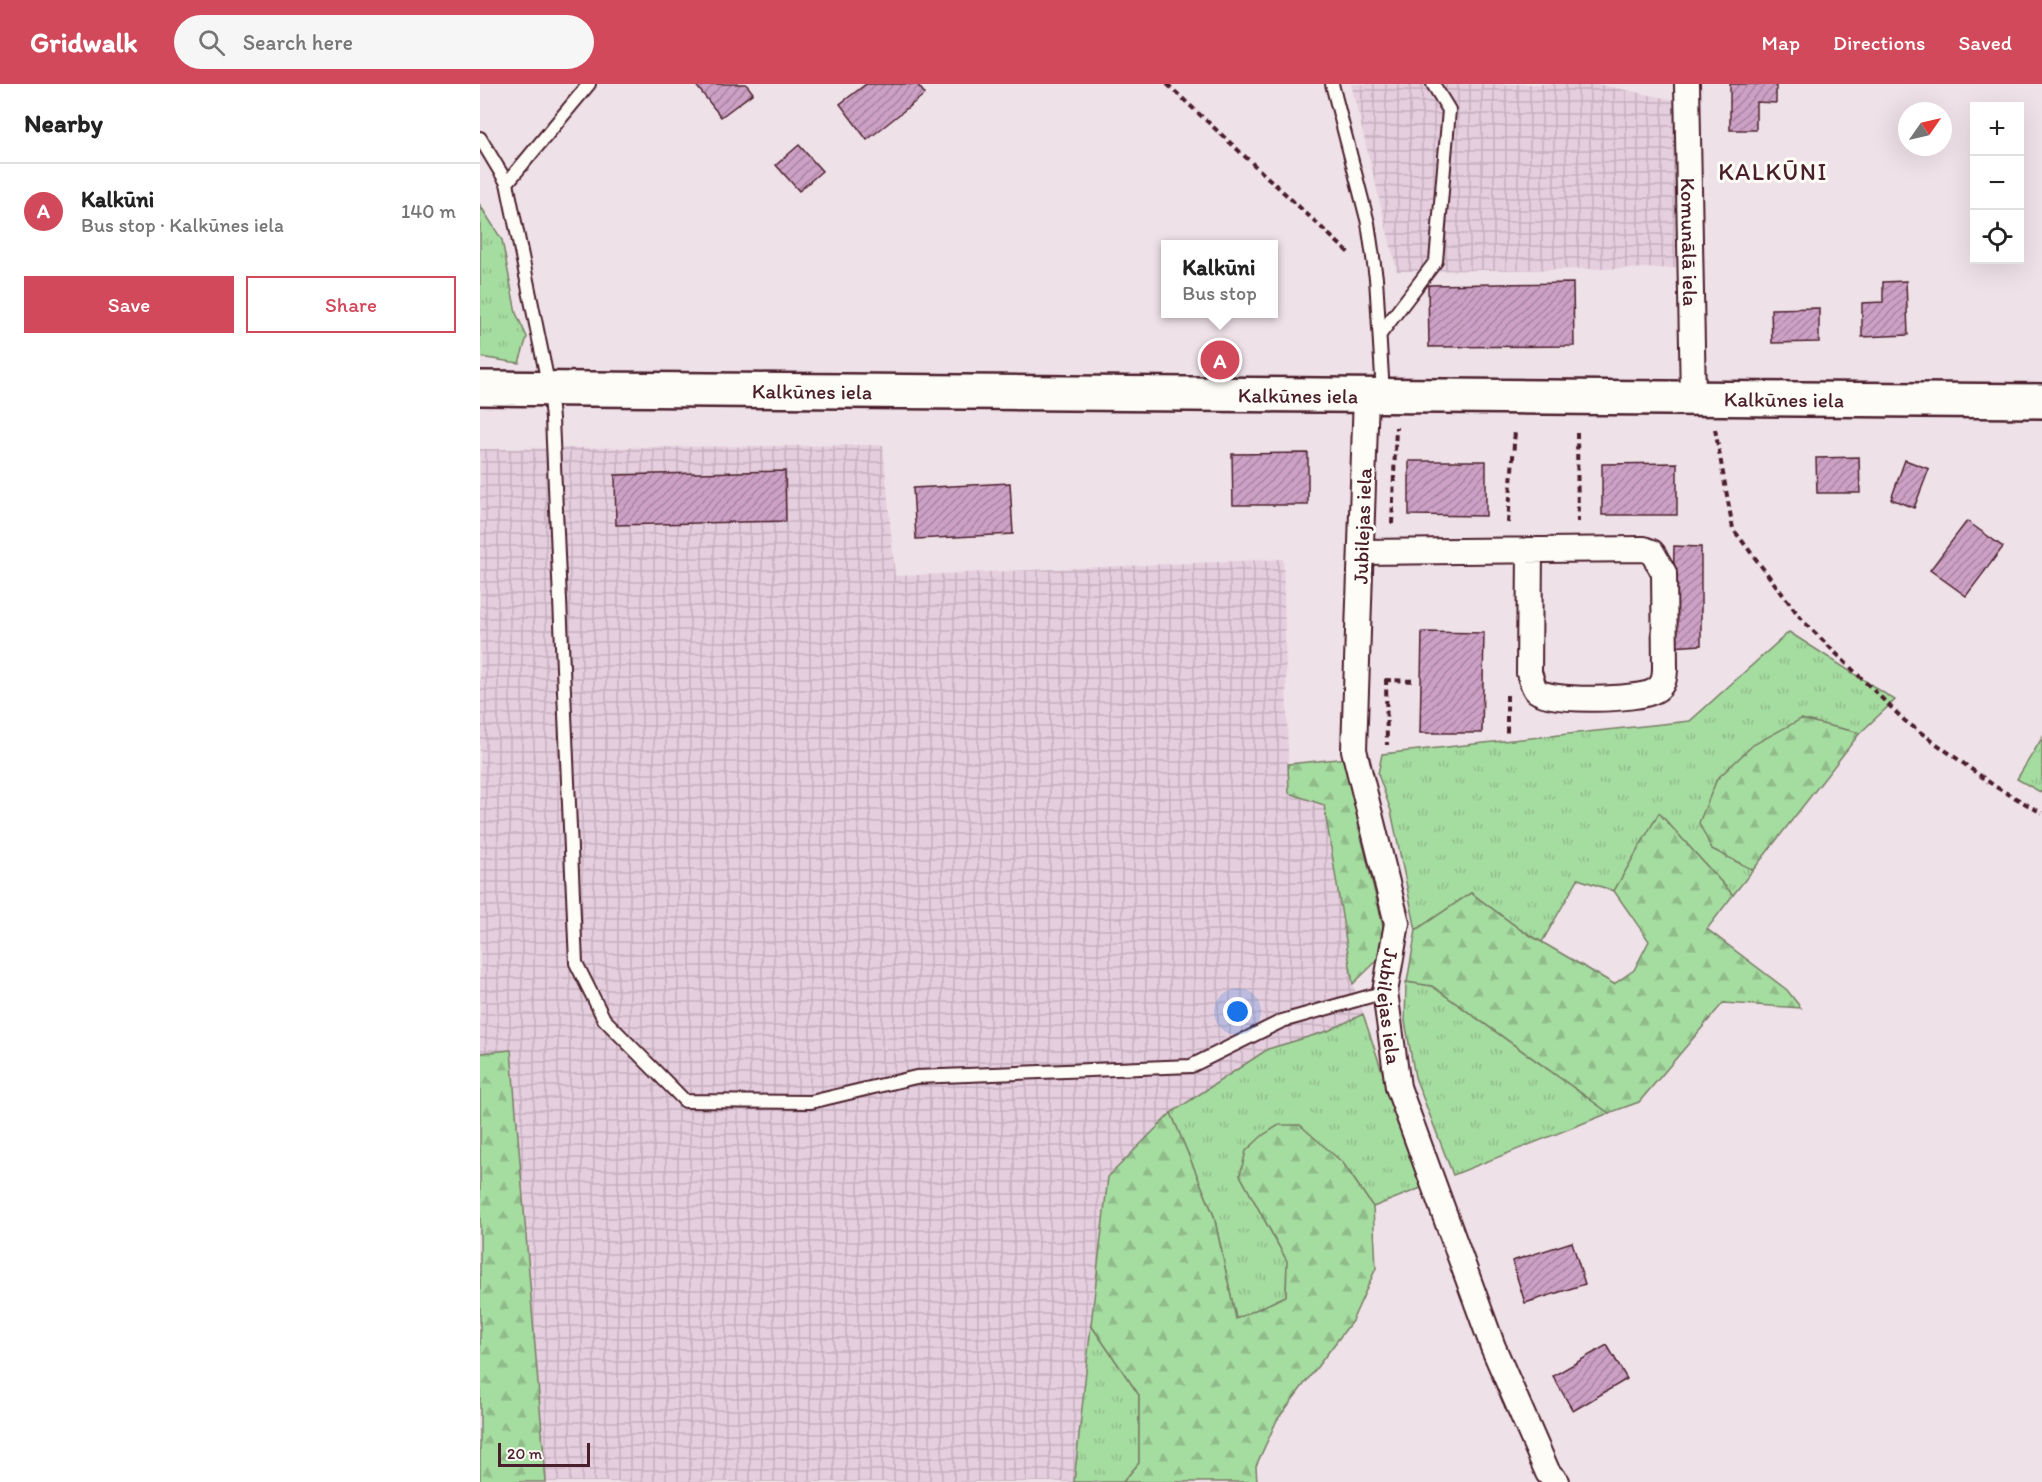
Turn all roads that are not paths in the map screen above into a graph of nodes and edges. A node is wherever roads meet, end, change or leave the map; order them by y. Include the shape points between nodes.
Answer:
1 (589, 84) edge
2 (1332, 84) edge
3 (1433, 84) edge
4 (1684, 85) edge
5 (480, 138) edge
6 (507, 183) junction
7 (1381, 333) junction
8 (480, 388) edge
9 (549, 388) junction
10 (1374, 395) junction
11 (1702, 398) junction
12 (2042, 401) edge
13 (1530, 550) junction
14 (1361, 552) junction
15 (1385, 992) junction
16 (1557, 1482) edge

1 - 6 lane
2 - 7 lane via 1368,223
3 - 7 lane via 1449,110 1436,261
4 - 11 street, Komunālā iela
5 - 6 lane
6 - 9 lane
7 - 10 lane
8 - 9 main road, Kalkūnes iela
9 - 10 main road, Kalkūnes iela
9 - 15 lane via 576,963 604,1019 686,1101 811,1102 916,1077 1191,1066 1282,1021
10 - 11 main road, Kalkūnes iela
10 - 14 street, Jubilejas iela
11 - 12 main road, Kalkūnes iela
13 - 13 street via 1652,552 1664,573 1664,679 1654,692 1631,698 1550,698 1536,691 1529,673
13 - 14 street
14 - 15 street, Jubilejas iela via 1354,750 1397,923
15 - 16 street, Jubilejas iela via 1398,1087 1493,1347 1548,1473

